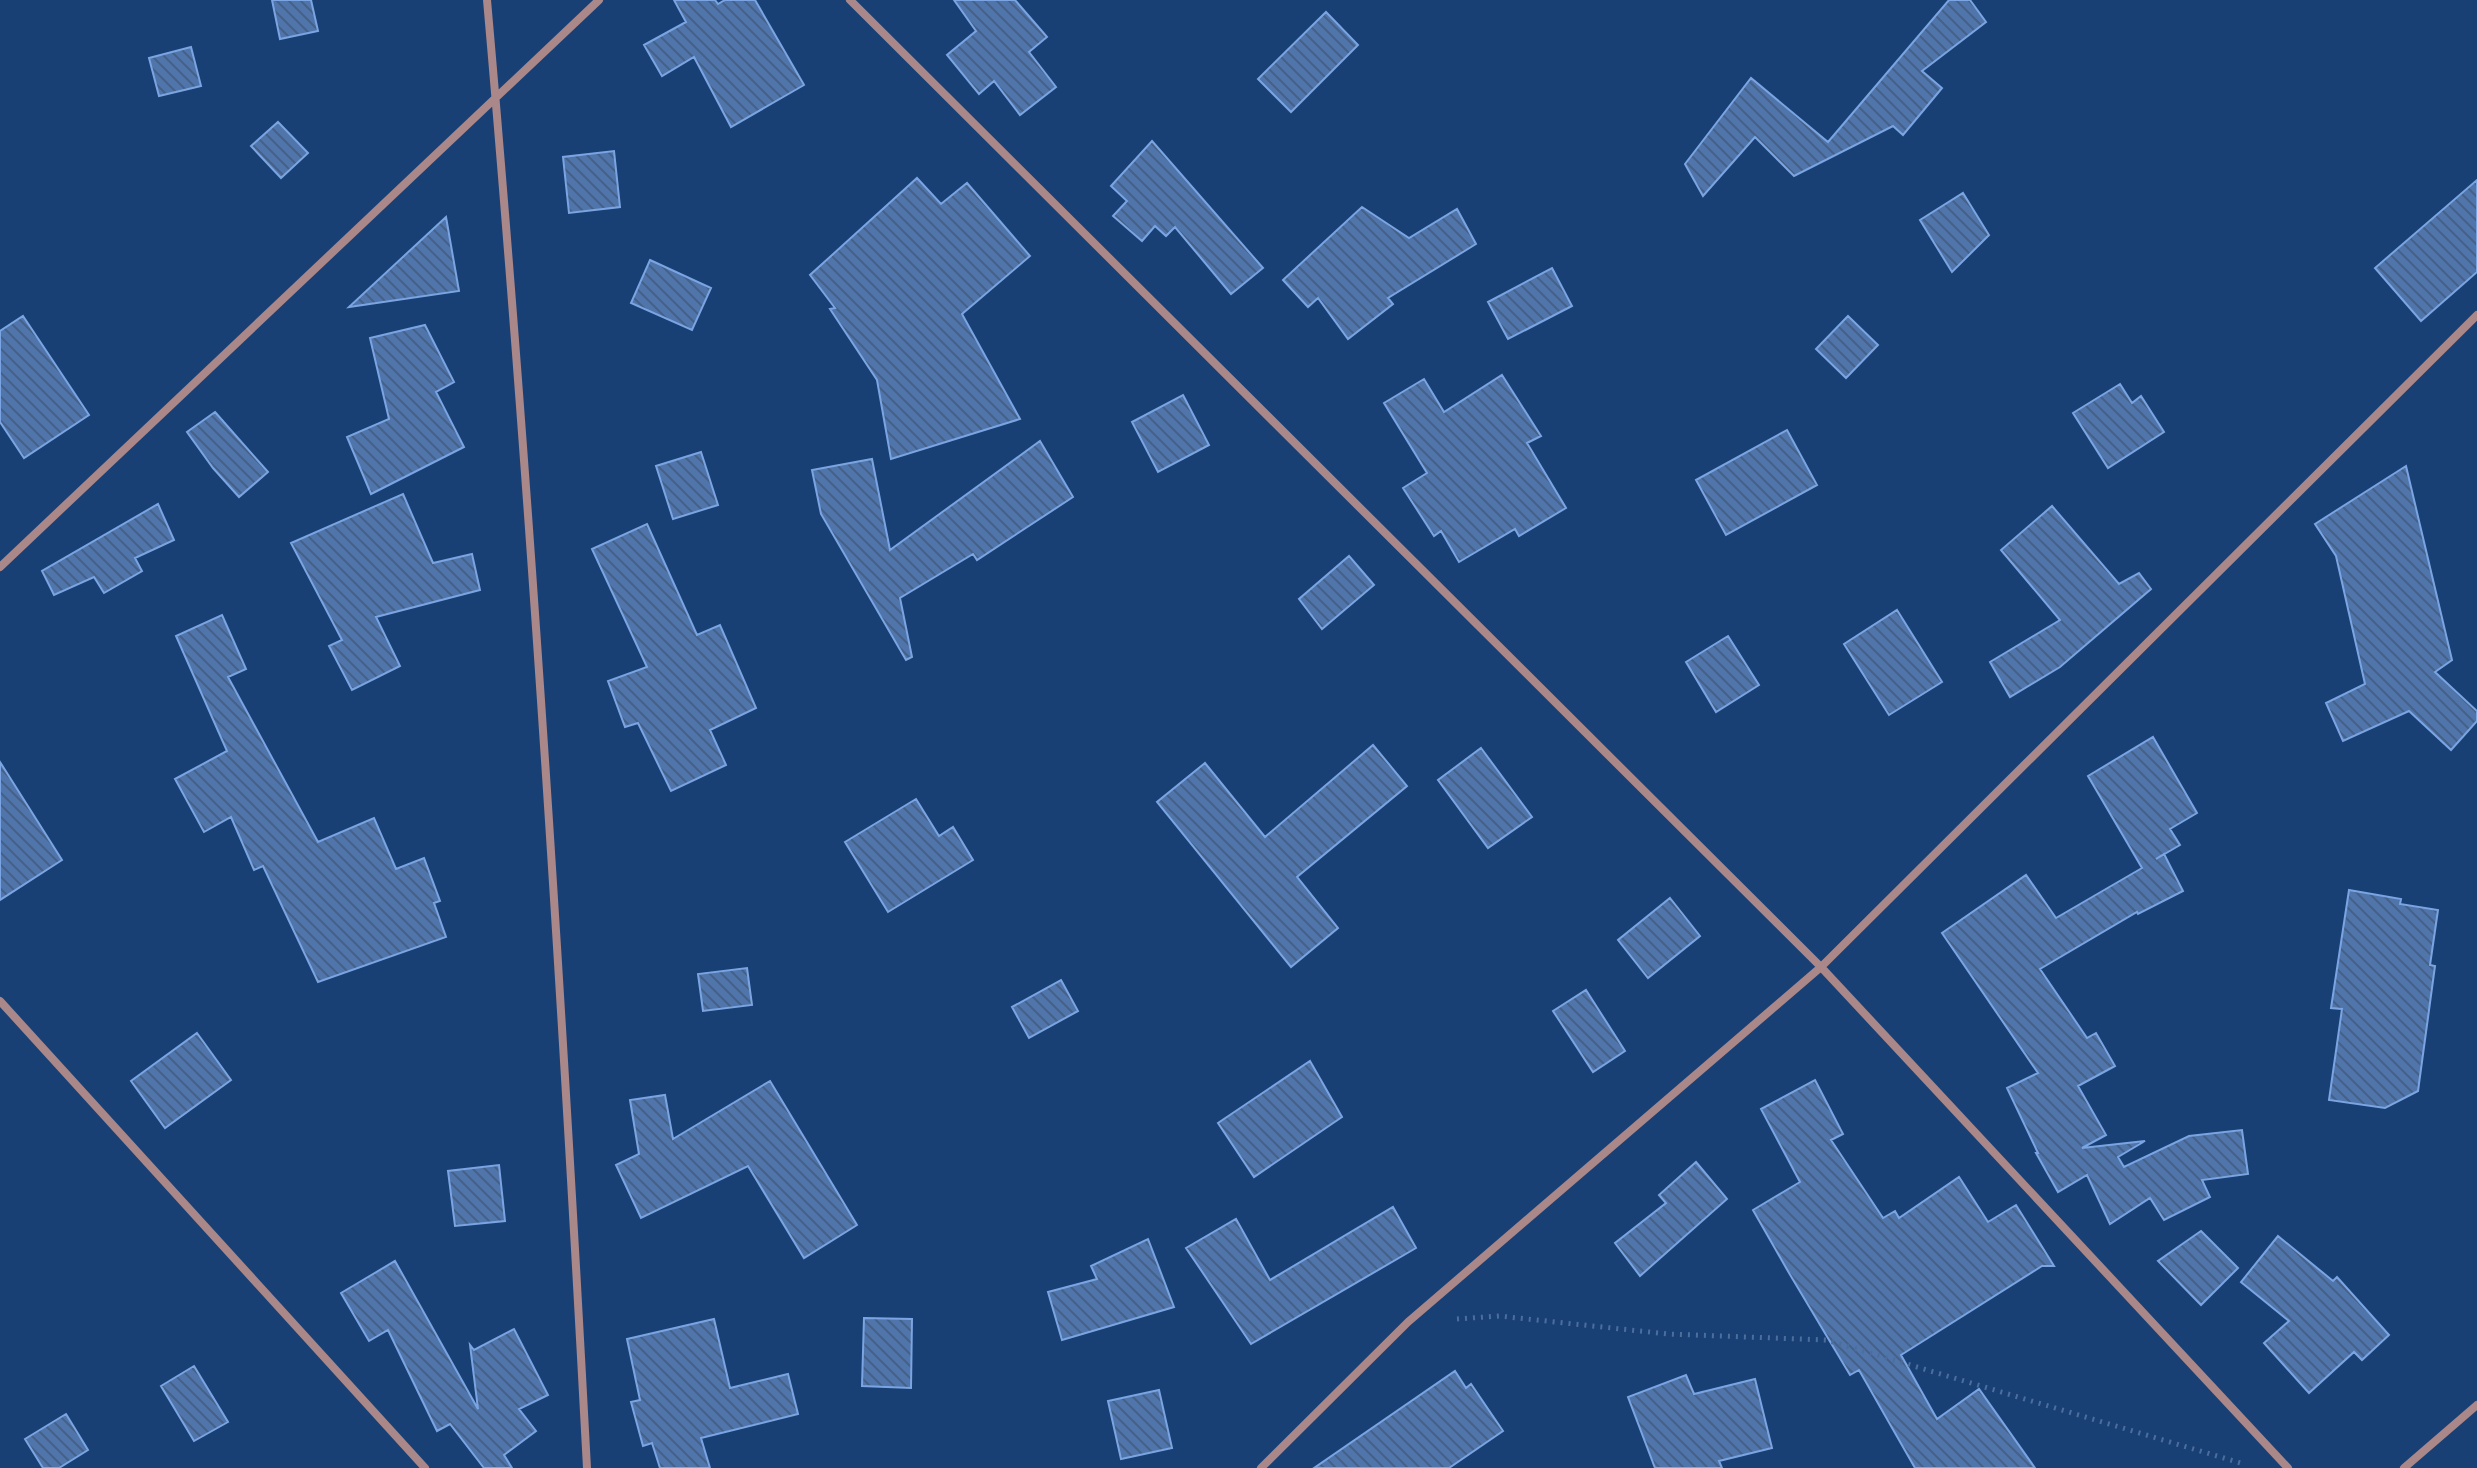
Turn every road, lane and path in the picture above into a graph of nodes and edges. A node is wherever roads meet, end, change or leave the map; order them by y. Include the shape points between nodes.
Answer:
1 (487, 0) edge
2 (599, 0) edge
3 (850, 0) edge
4 (496, 98) junction
5 (2477, 315) edge
6 (0, 567) edge
7 (1821, 967) junction
8 (0, 1001) edge
9 (1408, 1322) junction
10 (2477, 1405) edge
11 (425, 1468) edge
12 (587, 1468) edge
13 (1261, 1468) edge
14 (2258, 1468) edge
15 (2288, 1468) edge
16 (2404, 1468) edge

1 - 4 street
2 - 4 street
3 - 7 street
4 - 6 street
4 - 12 street via 565,1042
5 - 7 street
7 - 9 street
7 - 15 street
8 - 11 street
9 - 13 street
9 - 14 path via 1499,1316 1668,1334 1826,1340
10 - 16 street

